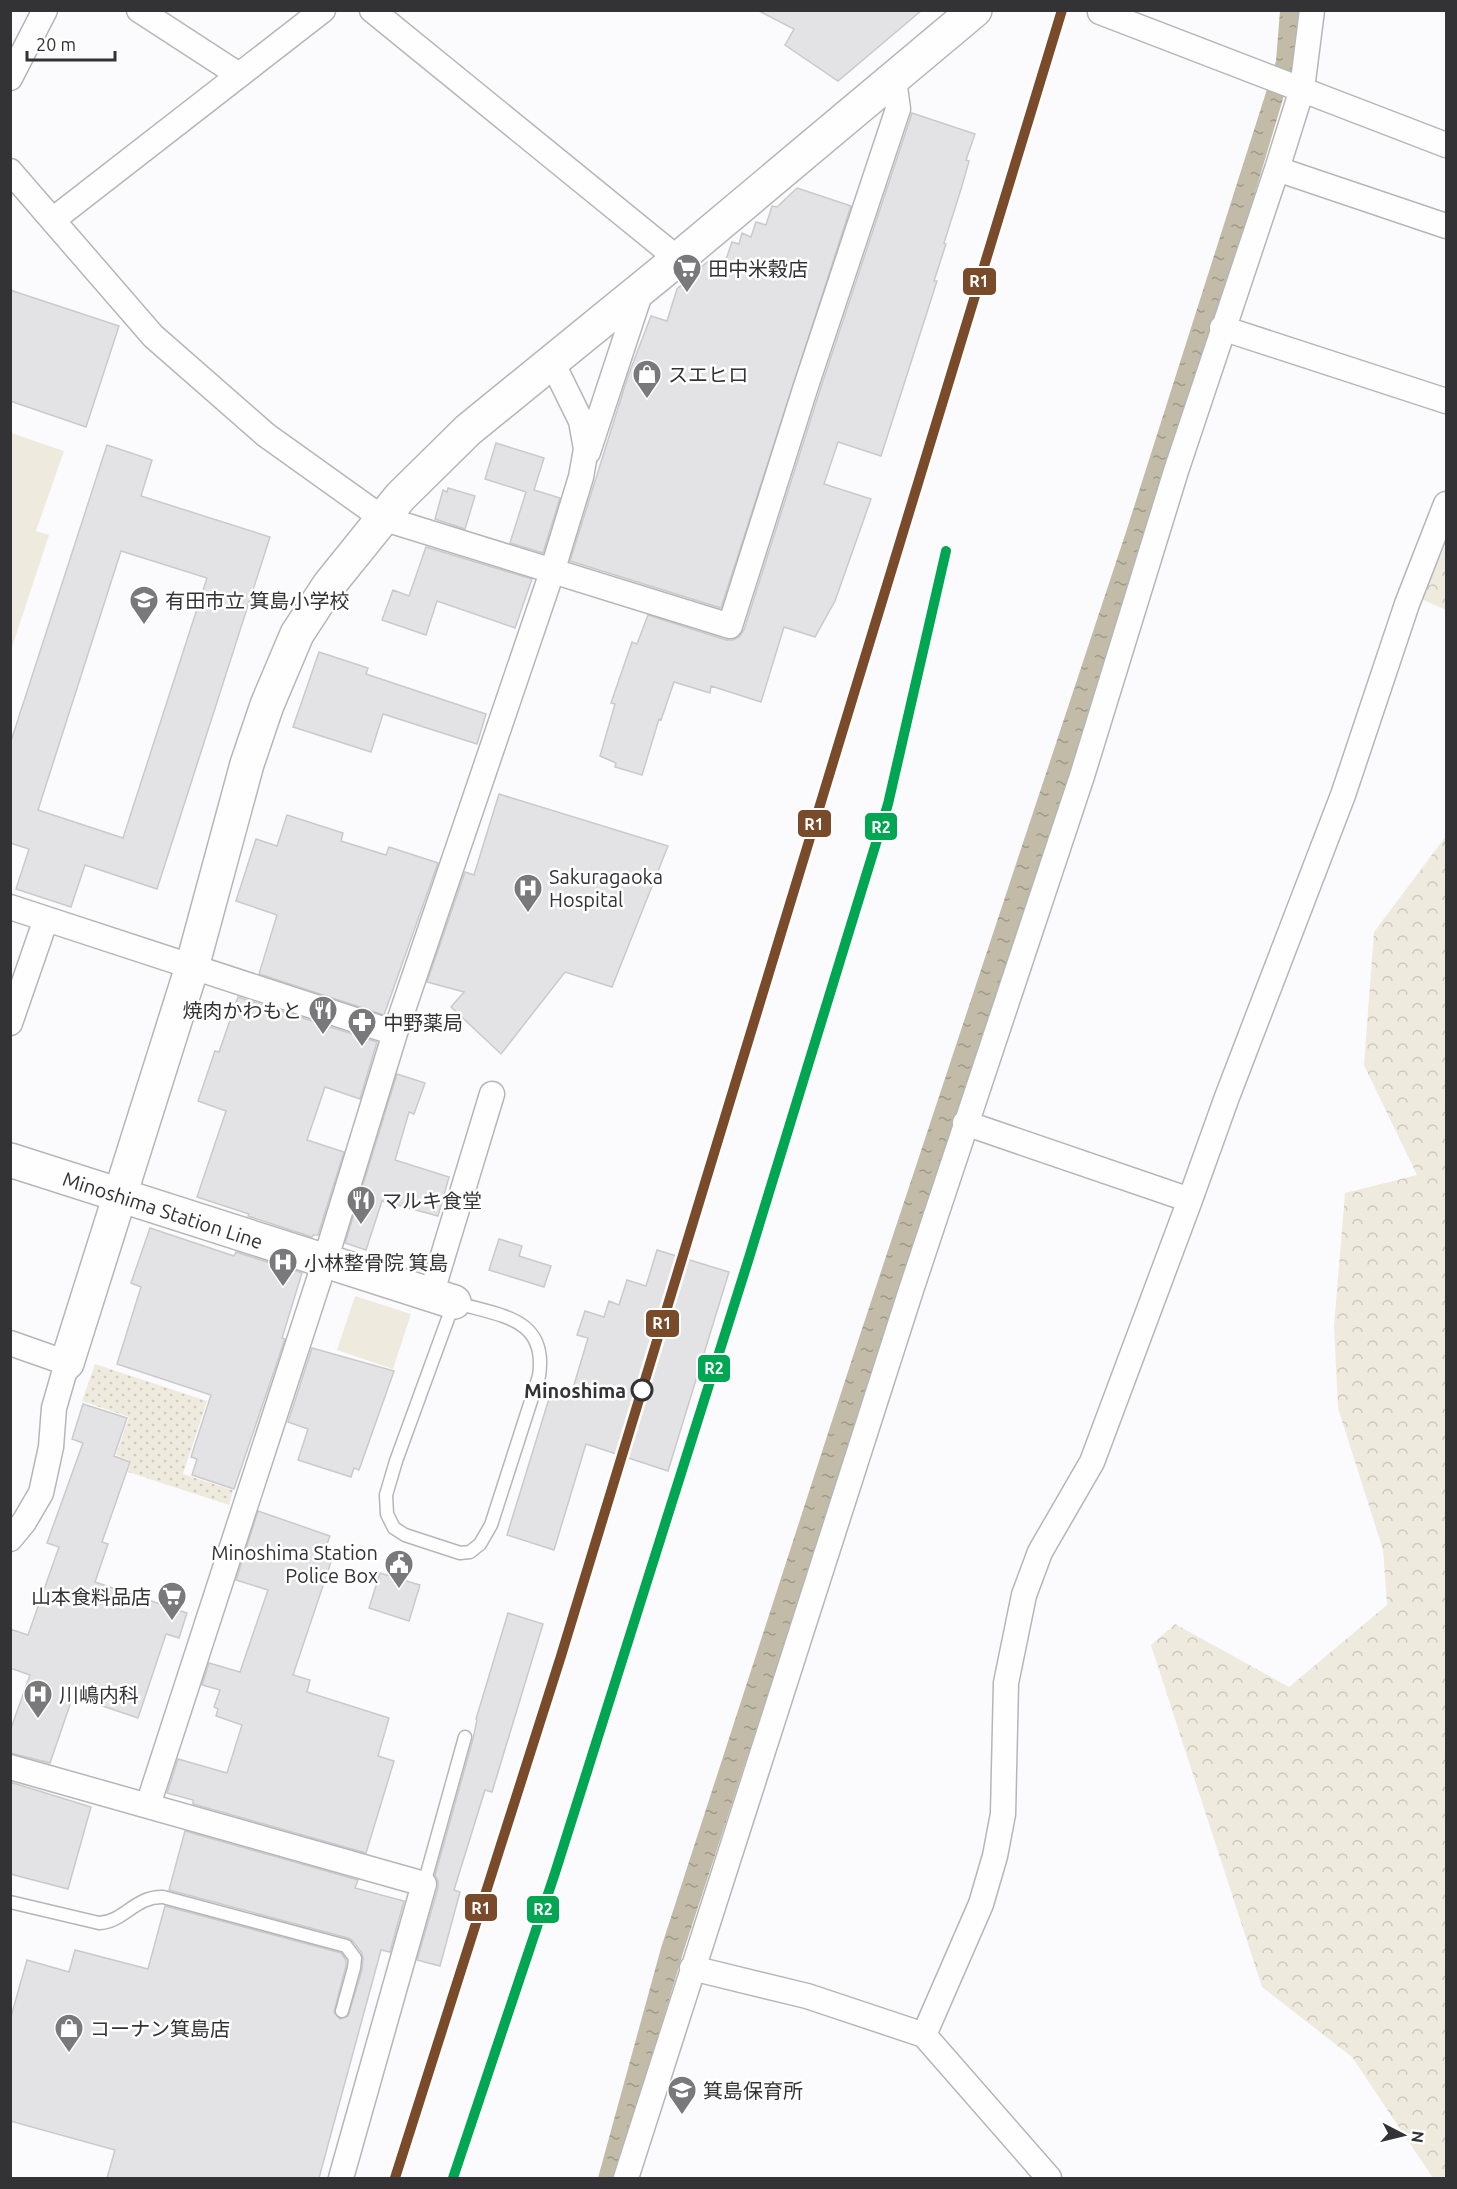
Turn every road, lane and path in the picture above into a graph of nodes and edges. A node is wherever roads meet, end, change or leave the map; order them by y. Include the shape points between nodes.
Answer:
1 (45, 10) edge
2 (140, 10) edge
3 (323, 10) edge
4 (372, 10) edge
5 (975, 10) edge
6 (1312, 10) edge
7 (1100, 12) dead end
8 (239, 75) junction
9 (10, 78) edge
10 (894, 80) junction
11 (1302, 89) junction
12 (1446, 145) edge
13 (1277, 169) junction
14 (10, 171) edge
15 (54, 219) junction
16 (1446, 226) edge
17 (678, 259) junction
18 (642, 288) junction
19 (1222, 328) junction
20 (552, 362) junction
21 (1446, 401) edge
22 (585, 463) junction
23 (1446, 504) edge
24 (382, 518) junction
25 (552, 572) junction
26 (10, 907) edge
27 (46, 919) junction
28 (192, 967) junction
29 (10, 1023) edge
30 (395, 1033) junction
31 (492, 1094) dead end
32 (965, 1123) junction
33 (10, 1160) edge
34 (121, 1196) junction
35 (1190, 1200) junction
36 (325, 1262) junction
37 (442, 1298) junction
38 (10, 1343) edge
39 (67, 1363) junction
40 (10, 1539) edge
41 (465, 1737) dead end
42 (10, 1767) edge
43 (148, 1805) junction
44 (424, 1884) junction
45 (10, 1902) edge
46 (692, 1968) junction
47 (342, 2011) dead end
48 (924, 2035) junction
49 (341, 2178) edge
50 (626, 2178) edge
51 (1050, 2178) edge

1 - 9 street
2 - 8 street
3 - 8 street
4 - 17 street
5 - 10 street
6 - 11 street
7 - 11 street
8 - 15 street
10 - 17 street
10 - 25 street via 898,109 730,626
11 - 12 street
11 - 13 street
13 - 16 street
13 - 19 street
14 - 15 street
15 - 24 street via 153,336 266,435
17 - 18 street
18 - 20 street
18 - 22 street
19 - 21 street
19 - 32 street via 1082,776
20 - 22 street via 581,421
20 - 24 street via 468,430
22 - 25 street
23 - 35 street via 1407,604 1343,795
24 - 25 street
24 - 28 street via 329,585 297,634 282,667 247,764
25 - 30 street
26 - 27 street
27 - 28 street
27 - 29 street
28 - 30 street
28 - 34 street
30 - 36 street
31 - 37 street
32 - 35 street
32 - 46 street
33 - 34 street, Minoshima Station Line
34 - 36 street, Minoshima Station Line
34 - 39 street
35 - 48 street via 1092,1461 1040,1552 1024,1595 1006,1683 1003,1814 995,1856 981,1904
36 - 37 street, Minoshima Station Line
36 - 43 street
37 - 37 lane via 522,1323 537,1340 541,1360 491,1524 480,1544 470,1552 460,1553 405,1535 394,1528 387,1514 386,1495
38 - 39 street
39 - 40 street via 54,1408 51,1447 40,1493
41 - 44 lane
42 - 43 street
43 - 44 street
44 - 49 street
45 - 47 lane via 99,1923 116,1918 146,1899 163,1898 346,1946 355,1959
46 - 48 street via 807,1996
46 - 50 street
48 - 51 street

